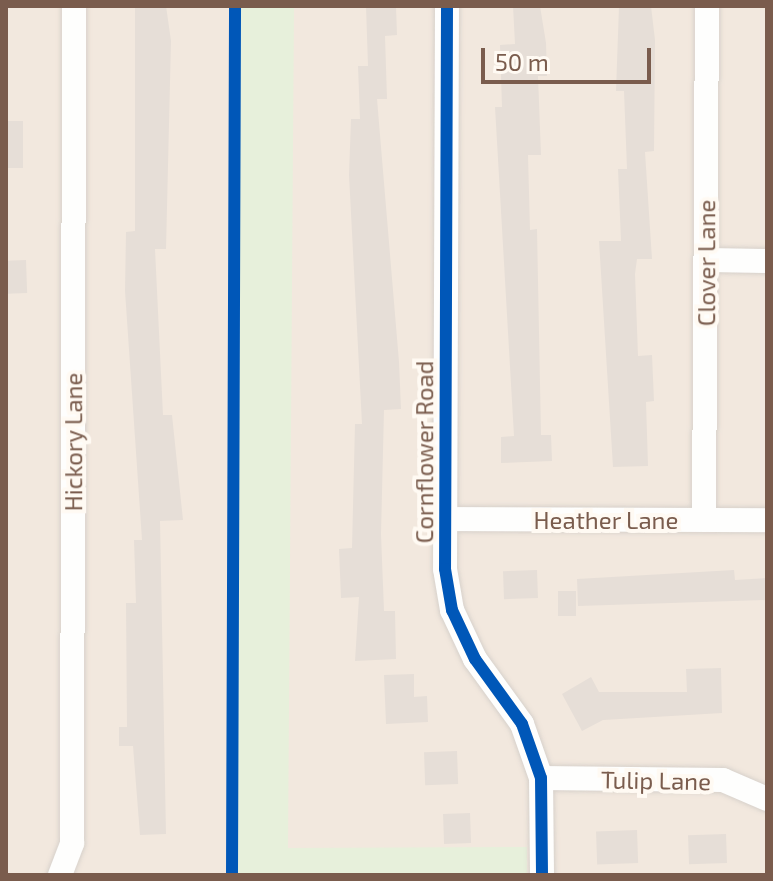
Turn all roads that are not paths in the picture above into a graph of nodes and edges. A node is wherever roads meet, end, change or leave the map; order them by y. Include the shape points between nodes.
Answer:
1 (74, 6) edge
2 (447, 6) edge
3 (707, 6) edge
4 (706, 260) junction
5 (767, 261) edge
6 (446, 519) junction
7 (704, 520) junction
8 (767, 520) edge
9 (541, 778) junction
10 (767, 799) edge
11 (60, 875) edge
12 (542, 875) edge

1 - 11 street, Hickory Lane via 72,843
2 - 6 street, Cornflower Road
3 - 4 street, Clover Lane
4 - 5 street
4 - 7 street, Clover Lane
6 - 7 street, Heather Lane
6 - 9 street, Cornflower Road via 452,610 475,659 522,724
7 - 8 street, Heather Lane
9 - 10 street, Tulip Lane via 723,780
9 - 12 street, Cornflower Road

